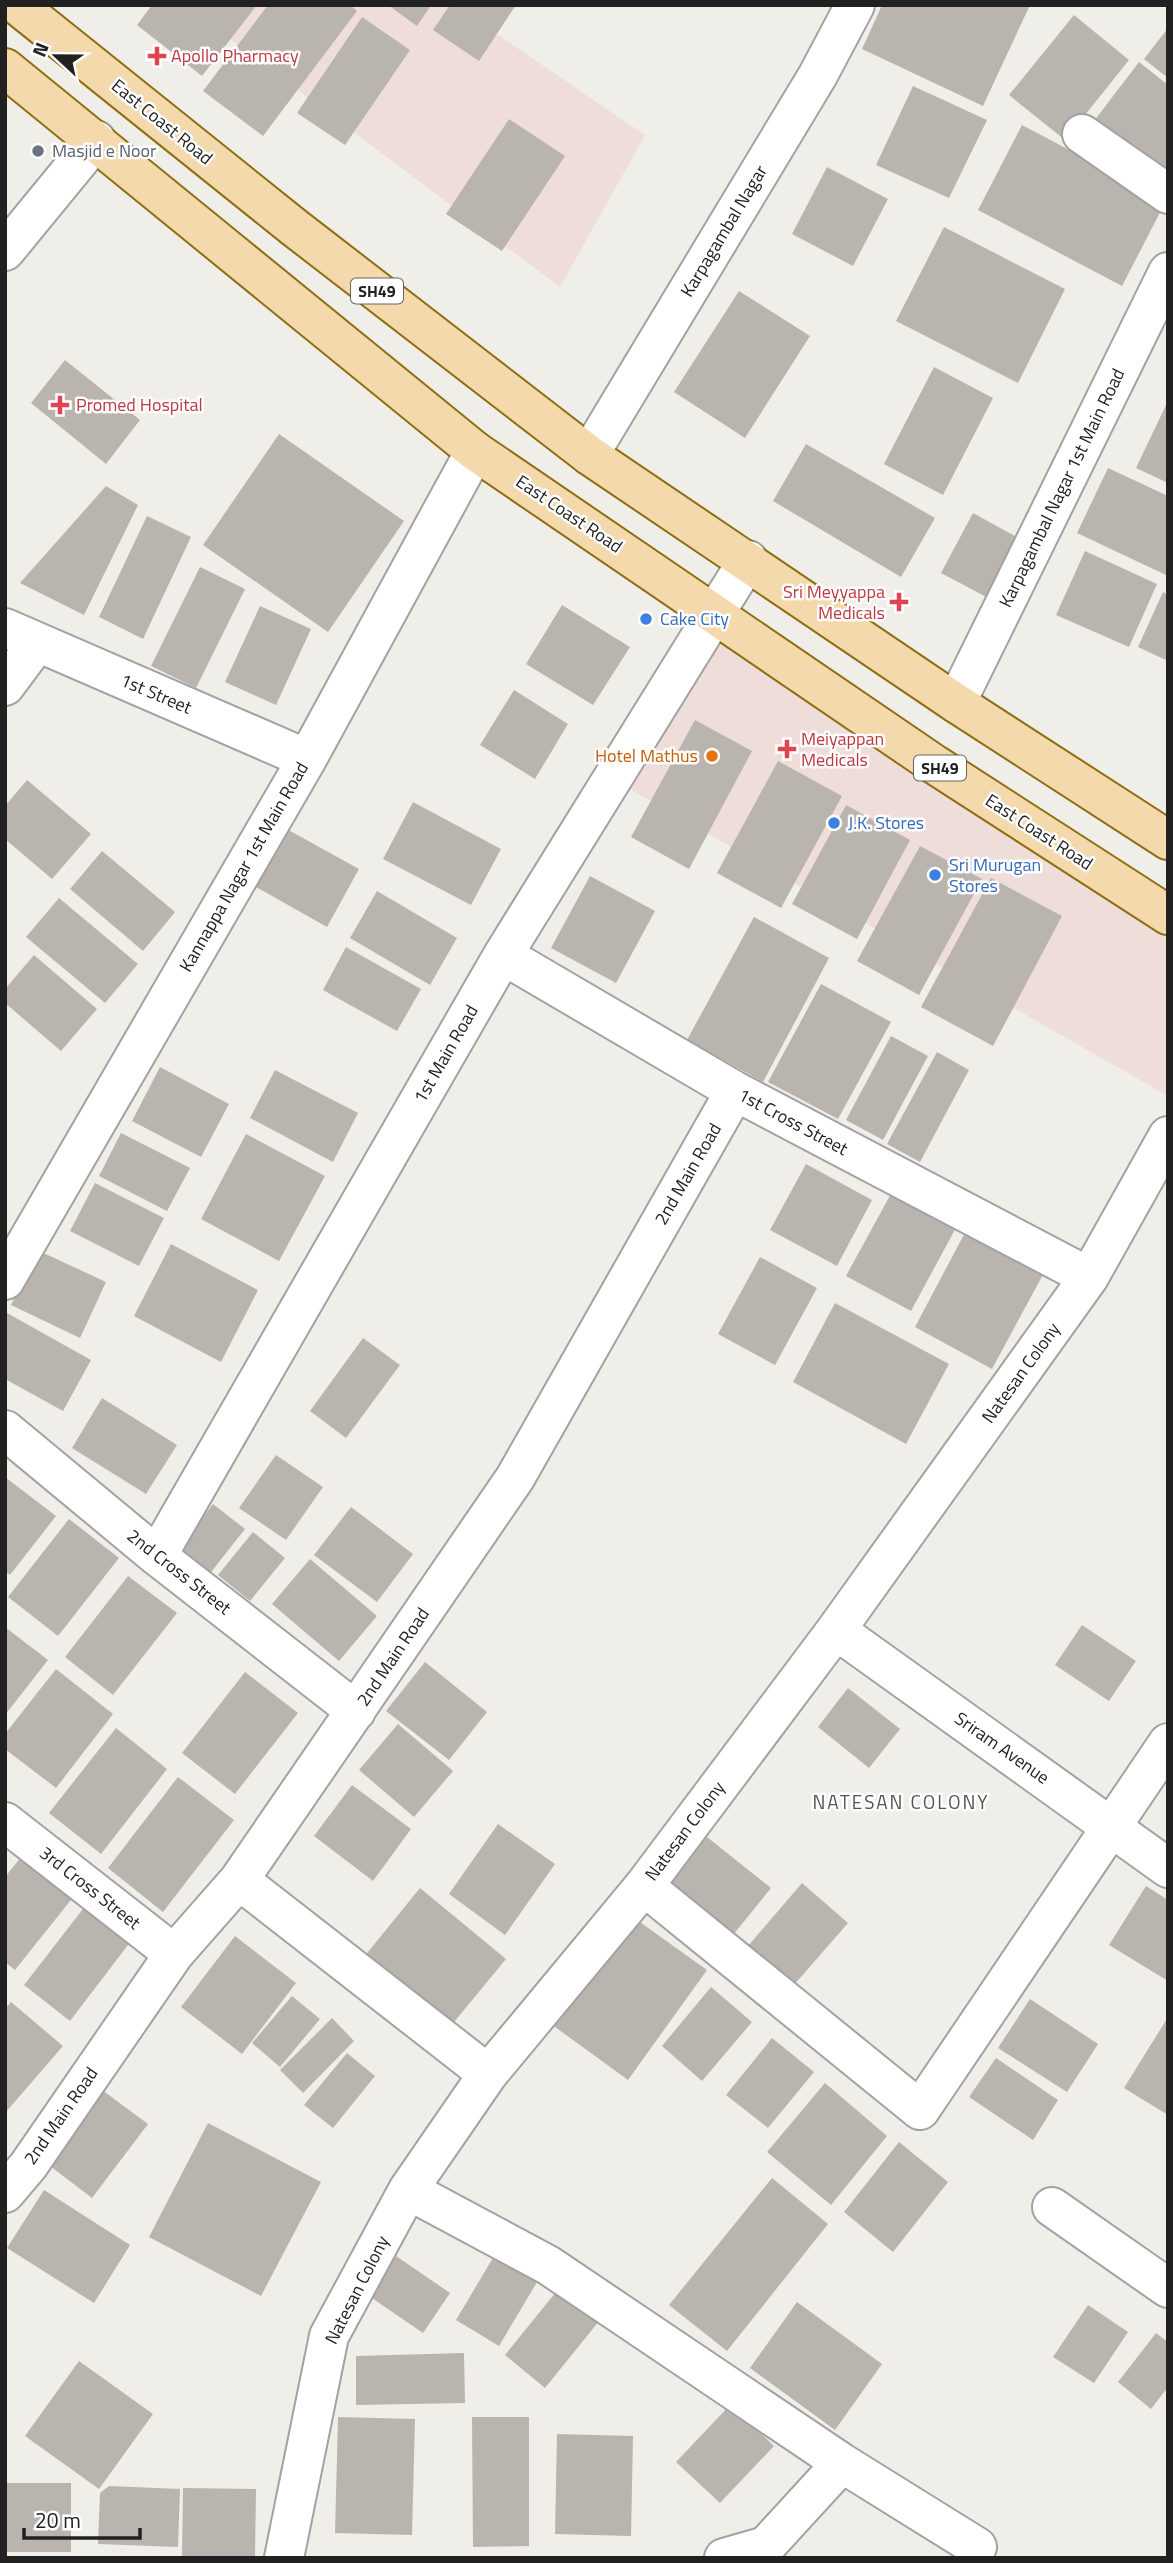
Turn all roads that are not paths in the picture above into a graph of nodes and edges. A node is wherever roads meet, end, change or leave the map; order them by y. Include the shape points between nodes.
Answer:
1 (17, 5) edge
2 (855, 5) edge
3 (5, 68) edge
4 (1082, 134) dead end
5 (96, 140) junction
6 (1168, 194) edge
7 (5, 251) edge
8 (1168, 272) edge
9 (475, 451) junction
10 (589, 455) junction
11 (748, 560) junction
12 (718, 614) junction
13 (21, 635) edge
14 (5, 686) edge
15 (956, 703) junction
16 (307, 759) junction
17 (1168, 840) edge
18 (1168, 915) edge
19 (503, 955) junction
20 (736, 1091) junction
21 (1168, 1136) edge
22 (1089, 1278) junction
23 (5, 1280) edge
24 (5, 1430) edge
25 (157, 1556) junction
26 (836, 1630) junction
27 (356, 1711) junction
28 (1168, 1743) edge
29 (5, 1822) edge
30 (1113, 1827) junction
31 (1168, 1868) edge
32 (239, 1880) junction
33 (644, 1886) junction
34 (174, 1954) junction
35 (488, 2074) junction
36 (13, 2169) edge
37 (408, 2190) junction
38 (1052, 2207) dead end
39 (1168, 2288) edge
40 (842, 2463) junction
41 (977, 2547) dead end
42 (284, 2558) edge
43 (724, 2558) edge

1 - 10 main road, East Coast Road / SH49
2 - 10 street, Karpagambal Nagar via 818,75
3 - 5 main road, East Coast Road / SH49
4 - 6 street
5 - 7 street
5 - 9 main road, East Coast Road / SH49
8 - 15 street, Karpagambal Nagar 1st Main Road
9 - 12 main road, East Coast Road / SH49
9 - 16 street, Kannappa Nagar 1st Main Road
10 - 11 main road, East Coast Road / SH49
11 - 12 street, 1st Main Road
11 - 15 main road, East Coast Road / SH49
12 - 18 main road, East Coast Road / SH49 via 934,764
12 - 19 street, 1st Main Road
13 - 14 street
13 - 16 street, 1st Street
15 - 17 main road, East Coast Road / SH49
16 - 23 street, Kannappa Nagar 1st Main Road
19 - 20 street, 1st Cross Street
19 - 25 street, 1st Main Road
20 - 22 street, 1st Cross Street
20 - 27 street, 2nd Main Road via 515,1478
21 - 22 street, Natesan Colony
22 - 26 street, Natesan Colony
24 - 25 street, 2nd Cross Street
25 - 27 street, 2nd Cross Street
26 - 30 street, Sriram Avenue
26 - 33 street, Natesan Colony
27 - 32 street, 2nd Main Road
28 - 30 street
29 - 34 street, 3rd Cross Street
30 - 31 street, Sriram Avenue
30 - 33 street via 920,2110
32 - 34 street, 2nd Main Road
32 - 35 street
33 - 35 street, Natesan Colony
34 - 36 street, 2nd Main Road
35 - 37 street, Natesan Colony
37 - 40 street via 548,2265
37 - 42 street, Natesan Colony via 329,2336
38 - 39 street
40 - 41 street
40 - 43 street via 766,2546

